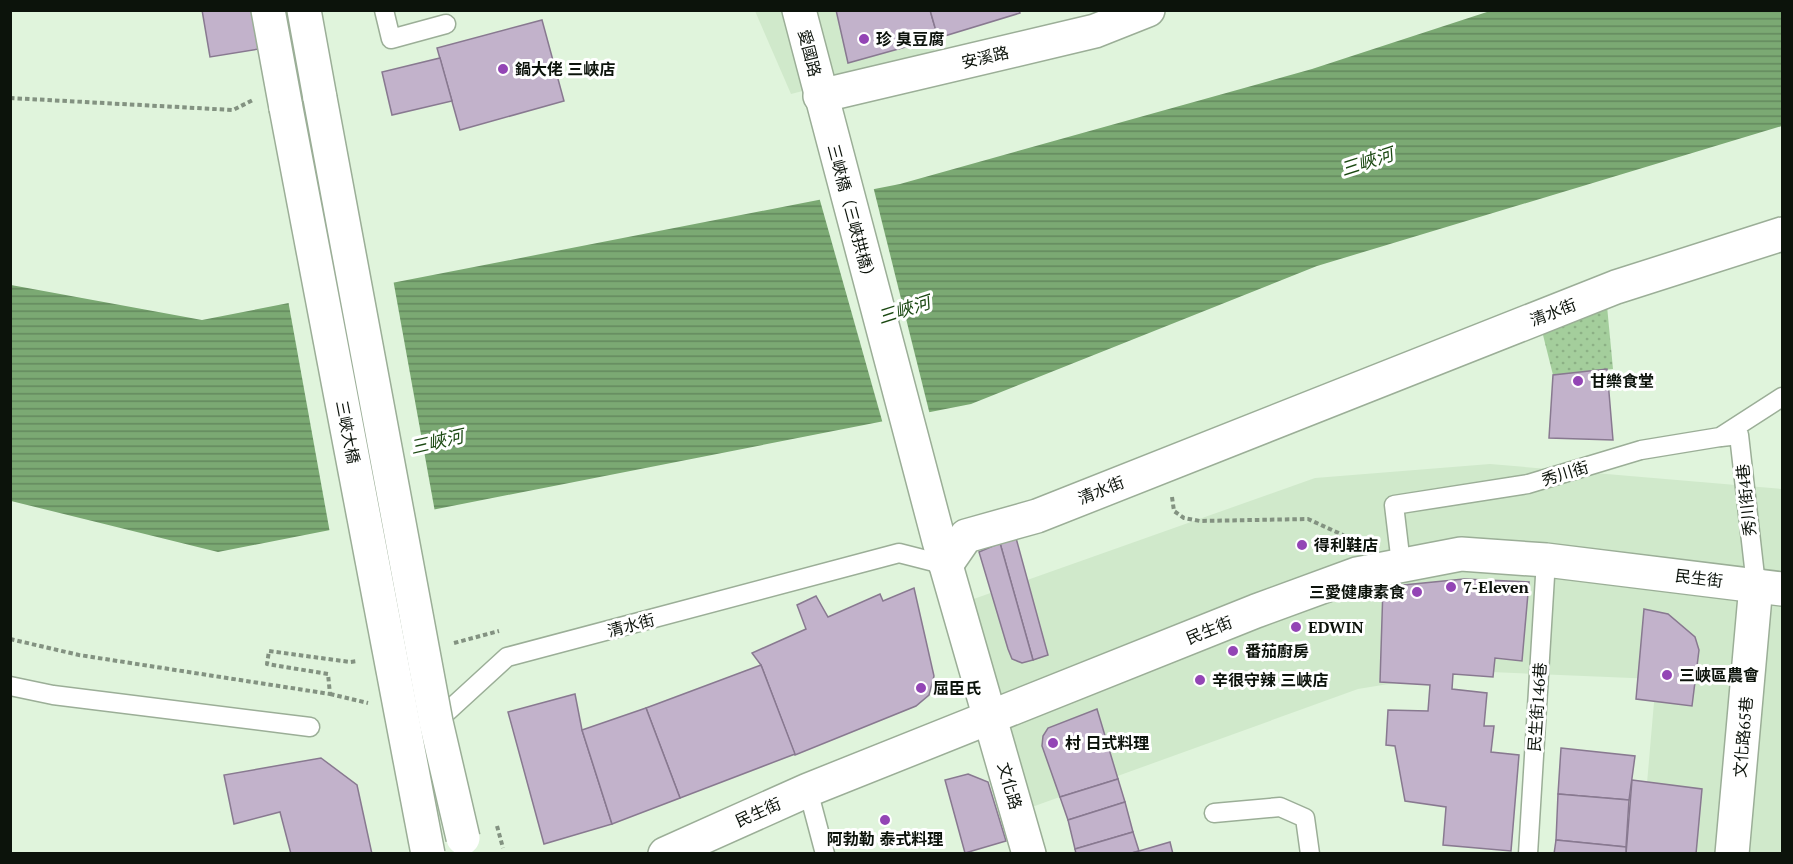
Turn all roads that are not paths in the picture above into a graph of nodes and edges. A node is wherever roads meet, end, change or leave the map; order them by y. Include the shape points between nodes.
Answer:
1 (268, 10) edge
2 (304, 10) edge
3 (384, 10) edge
4 (799, 10) edge
5 (1148, 10) edge
6 (446, 24) dead end
7 (820, 96) junction
8 (1782, 234) edge
9 (1782, 397) edge
10 (1720, 437) junction
11 (943, 553) junction
12 (1546, 560) junction
13 (1401, 564) junction
14 (1769, 587) edge
15 (10, 686) edge
16 (990, 719) junction
17 (436, 722) junction
18 (310, 727) dead end
19 (808, 790) junction
20 (1214, 813) dead end
21 (465, 846) edge
22 (428, 854) edge
23 (665, 854) edge
24 (825, 854) edge
25 (1029, 854) edge
26 (1310, 854) edge
27 (1528, 854) edge
28 (1732, 854) edge

1 - 22 street, 三峽大橋, bridge
2 - 17 street, 三峽大橋, bridge
3 - 6 lane via 391,39
4 - 7 street, 愛國路
5 - 7 street, 安溪路 via 1095,30
7 - 11 street, 三峽橋（三峽拱橋）
8 - 11 street, 清水街 via 1616,287 1037,516 966,536
9 - 10 lane, 秀川街
10 - 13 lane, 秀川街 via 1641,450 1528,484 1394,505
10 - 14 lane, 秀川街4巷 via 1739,435
11 - 16 street, 三峽橋（三峽拱橋）
11 - 17 lane, 清水街 via 899,553 507,657
12 - 13 street, 民生街 via 1461,554
12 - 14 street, 民生街
12 - 27 lane, 民生街146巷
13 - 16 street, 民生街 via 1357,574 1256,611
14 - 28 street, 文化路65巷
15 - 18 lane via 53,695
16 - 19 street, 民生街
16 - 25 street, 文化路
17 - 21 street, 三峽大橋, bridge
19 - 23 street, 民生街
19 - 24 lane
20 - 26 lane via 1280,807 1305,818

